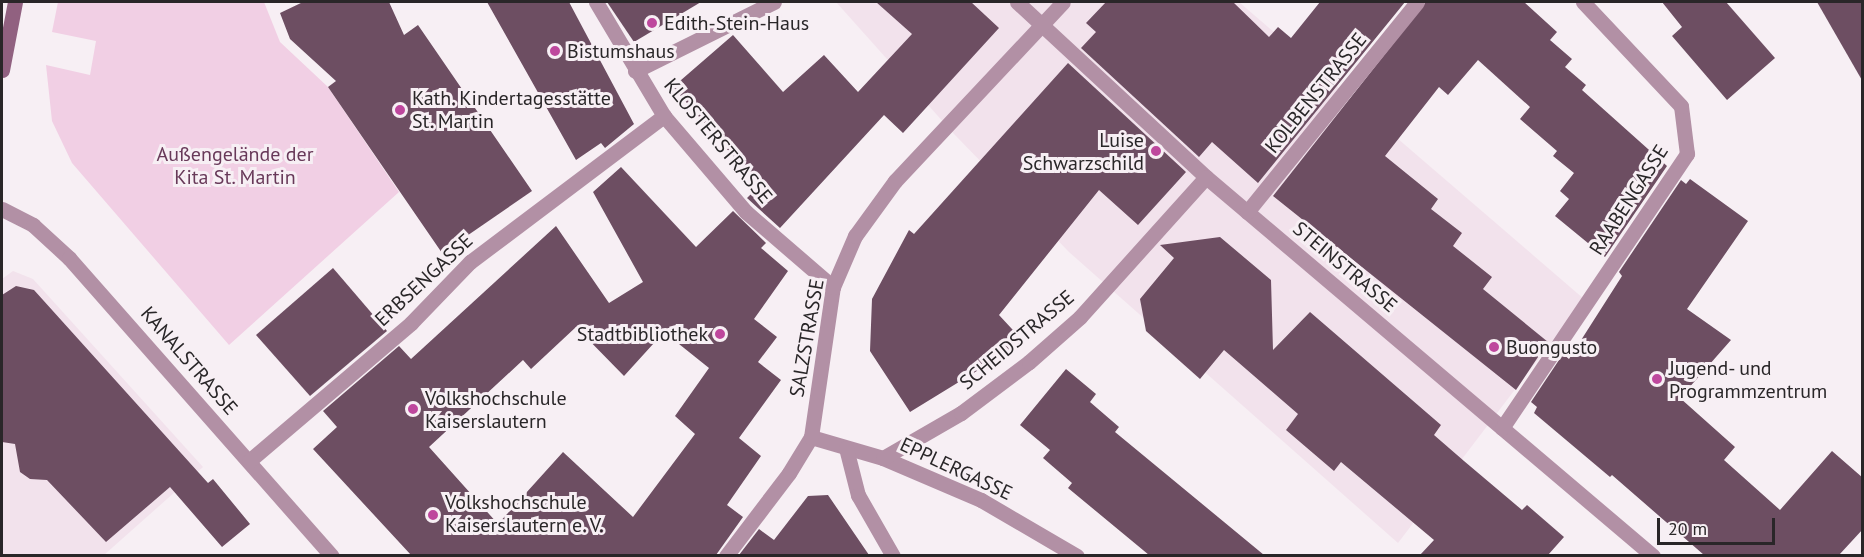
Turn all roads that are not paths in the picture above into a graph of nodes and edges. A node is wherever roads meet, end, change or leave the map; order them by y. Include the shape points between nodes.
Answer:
1 (15, 2) edge
2 (596, 2) edge
3 (774, 2) edge
4 (1017, 2) edge
5 (1063, 2) edge
6 (1417, 2) edge
7 (1583, 2) edge
8 (1041, 25) junction
9 (2, 70) edge
10 (635, 71) junction
11 (664, 116) junction
12 (1206, 177) junction
13 (2, 209) edge
14 (1247, 212) junction
15 (833, 287) junction
16 (1502, 428) junction
17 (811, 437) junction
18 (846, 448) junction
19 (883, 458) junction
20 (249, 460) junction
21 (1643, 552) edge
22 (332, 555) edge
23 (726, 555) edge
24 (893, 555) edge
25 (1077, 555) edge

1 - 9 main road
2 - 10 street, KLOSTERSTRASSE
3 - 10 street
4 - 8 street, STEINSTRASSE
5 - 8 street, SALZSTRASSE
6 - 14 street, KOLBENSTRASSE
7 - 16 street, RAABENGASSE via 1681,106 1687,154
8 - 12 street, STEINSTRASSE
8 - 15 street, SALZSTRASSE via 895,181 855,236
10 - 11 street, KLOSTERSTRASSE
11 - 15 street, KLOSTERSTRASSE via 746,212
11 - 20 street, ERBSENGASSE via 470,262 411,323
12 - 14 street, STEINSTRASSE
12 - 19 street, SCHEIDSTRASSE via 1080,317 1029,362 961,413
13 - 20 street, KANALSTRASSE via 49,237
14 - 16 street, STEINSTRASSE
15 - 17 street, SALZSTRASSE
16 - 21 street, STEINSTRASSE
17 - 18 street, EPPLERGASSE
17 - 23 street, SALZSTRASSE via 789,473
18 - 19 street, EPPLERGASSE
18 - 24 street via 858,495
19 - 25 street, EPPLERGASSE via 981,500
20 - 22 street, KANALSTRASSE

